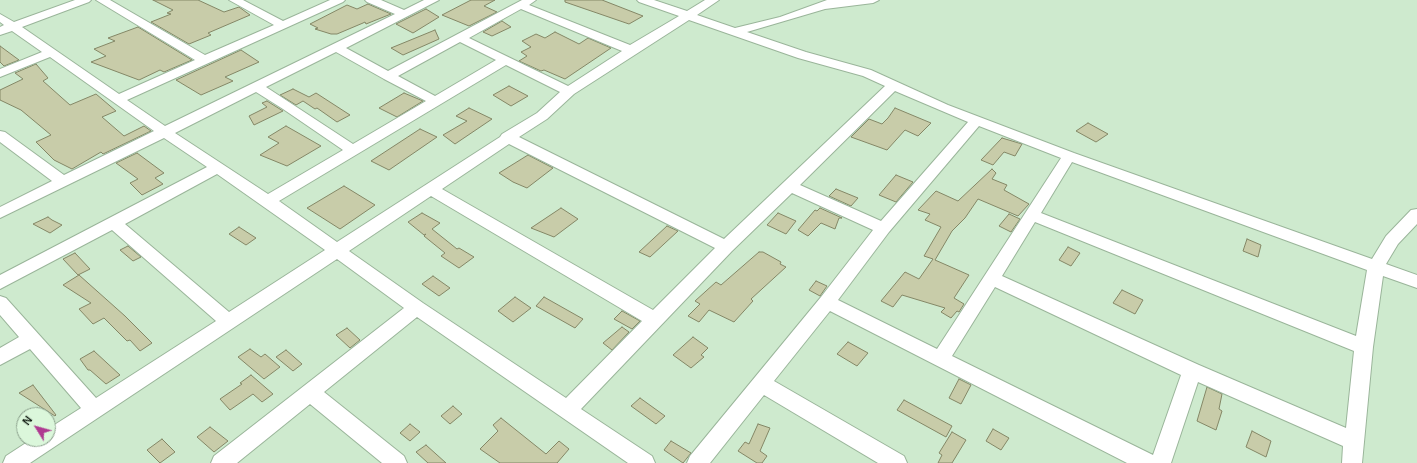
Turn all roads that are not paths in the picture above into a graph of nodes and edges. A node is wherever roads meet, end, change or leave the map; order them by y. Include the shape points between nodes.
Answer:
1 (85, 0) edge
2 (102, 0) edge
3 (235, 0) edge
4 (338, 0) edge
5 (371, 0) edge
6 (433, 0) edge
7 (643, 0) edge
8 (713, 0) edge
9 (836, 0) edge
10 (873, 0) edge
11 (525, 3) edge
12 (824, 6) junction
13 (404, 14) junction
14 (688, 16) junction
15 (0, 17) edge
16 (283, 25) junction
17 (7, 29) edge
18 (733, 32) junction
19 (460, 38) junction
20 (335, 47) junction
21 (631, 50) junction
22 (50, 53) junction
23 (204, 60) junction
24 (505, 60) junction
25 (0, 73) edge
26 (388, 76) junction
27 (894, 85) junction
28 (255, 86) junction
29 (569, 91) junction
30 (118, 99) junction
31 (435, 100) junction
32 (976, 120) junction
33 (163, 131) junction
34 (0, 135) edge
35 (507, 137) junction
36 (352, 150) junction
37 (1069, 156) junction
38 (217, 168) junction
39 (63, 182) junction
40 (790, 186) junction
41 (430, 189) junction
42 (268, 201) junction
43 (0, 213) edge
44 (1417, 214) edge
45 (1032, 215) junction
46 (114, 223) junction
47 (883, 228) junction
48 (726, 247) junction
49 (336, 250) junction
50 (1376, 267) junction
51 (993, 279) junction
52 (1417, 282) edge
53 (0, 283) edge
54 (827, 302) junction
55 (0, 304) edge
56 (417, 308) junction
57 (655, 320) junction
58 (228, 321) junction
59 (31, 339) junction
60 (1364, 347) junction
61 (0, 356) edge
62 (941, 358) junction
63 (1192, 371) junction
64 (762, 384) junction
65 (310, 392) junction
66 (94, 408) junction
67 (567, 410) junction
68 (1354, 441) junction
69 (14, 463) edge
70 (221, 463) edge
71 (397, 463) edge
72 (645, 463) edge
73 (697, 463) edge
74 (897, 463) edge
75 (1148, 463) edge
76 (1161, 463) edge
77 (1352, 463) edge

1 - 17 street
2 - 23 street
3 - 16 street
4 - 16 street
5 - 13 street
6 - 13 street
7 - 14 street
8 - 14 street
9 - 12 street
10 - 12 street
11 - 19 street
11 - 21 street
12 - 18 street
13 - 20 street
14 - 18 street
14 - 21 street
15 - 17 street
16 - 23 street
17 - 22 street
18 - 27 street via 846,66
19 - 24 street
19 - 26 street
20 - 26 street
20 - 28 street
21 - 29 street
22 - 25 street
22 - 30 street
23 - 30 street
24 - 29 street
24 - 31 street
26 - 31 street
27 - 32 street
27 - 40 street
28 - 33 street
28 - 36 street
29 - 35 street via 542,116
30 - 33 street
31 - 36 street
32 - 37 street
32 - 47 street
33 - 38 street
33 - 39 street
34 - 39 street
35 - 41 street
35 - 48 street
36 - 42 street
37 - 45 street
37 - 50 street
38 - 42 street
38 - 46 street
39 - 43 street
40 - 47 street
40 - 48 street
41 - 49 street
41 - 57 street
42 - 49 street
44 - 50 street via 1392,240
45 - 51 street
45 - 60 street
46 - 53 street
46 - 58 street
47 - 54 street
48 - 57 street
49 - 56 street
49 - 58 street
50 - 52 street
50 - 60 street
51 - 62 street
51 - 63 street
54 - 62 street
54 - 64 street
55 - 59 street
56 - 65 street
56 - 67 street
57 - 67 street
58 - 66 street
59 - 61 street
59 - 66 street
60 - 68 street
62 - 75 street
63 - 68 street
63 - 76 street
64 - 73 street
64 - 74 street
65 - 70 street
65 - 71 street
66 - 69 street
67 - 72 street
68 - 77 street

